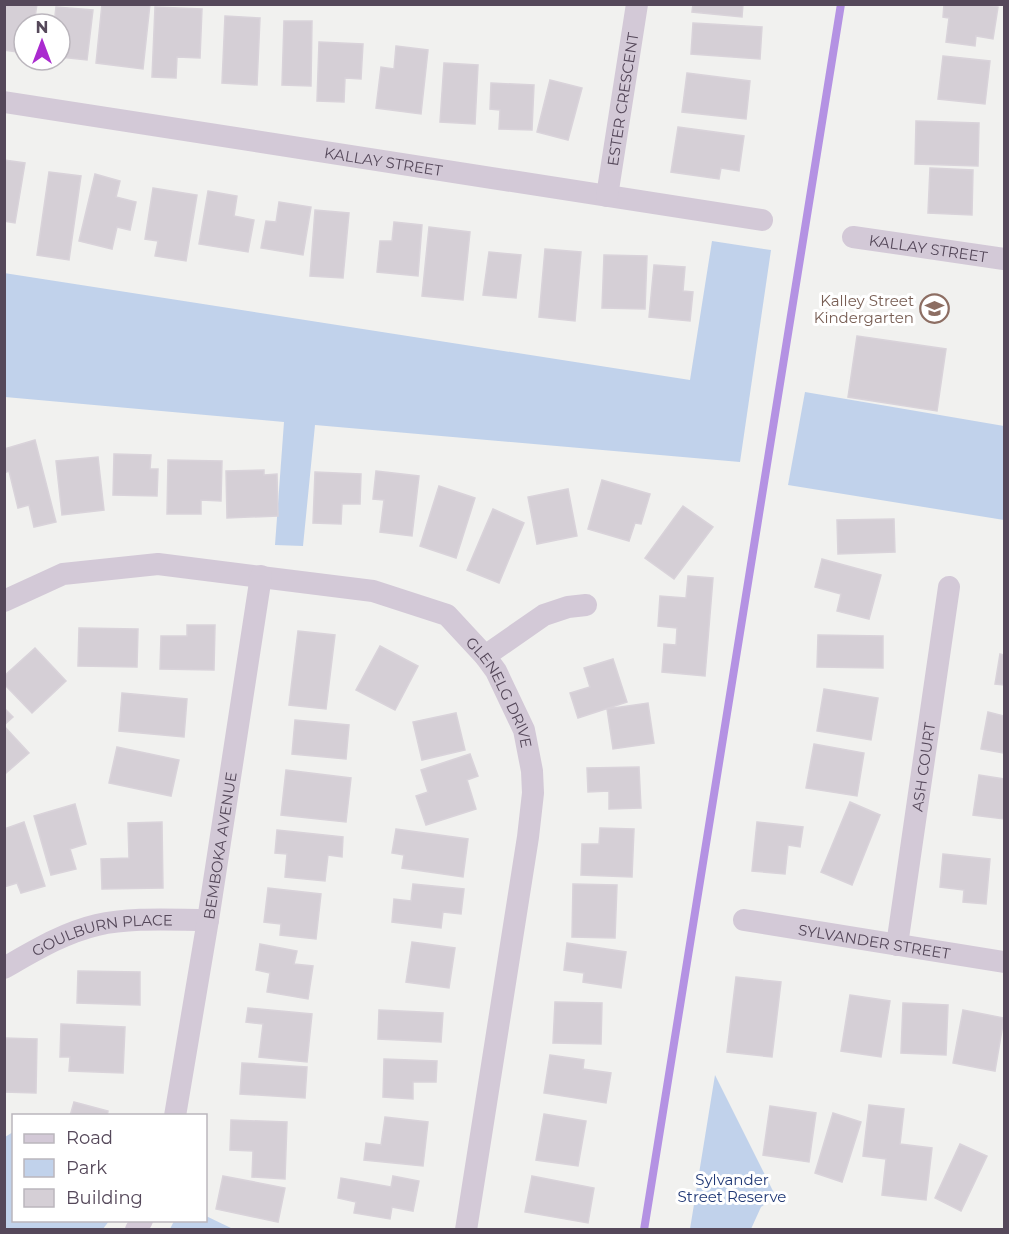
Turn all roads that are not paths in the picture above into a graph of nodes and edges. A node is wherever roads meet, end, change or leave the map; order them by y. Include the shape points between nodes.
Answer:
1 (637, 4) edge
2 (4, 102) edge
3 (607, 196) junction
4 (762, 220) dead end
5 (854, 237) dead end
6 (1005, 259) edge
7 (261, 576) junction
8 (949, 587) dead end
9 (4, 601) edge
10 (586, 604) dead end
11 (485, 656) junction
12 (208, 920) junction
13 (744, 920) dead end
14 (897, 945) junction
15 (1005, 962) edge
16 (4, 968) edge
17 (175, 1114) edge
18 (466, 1230) edge

1 - 3 street, ESTER CRESCENT
2 - 3 street, KALLAY STREET
3 - 4 street, KALLAY STREET
5 - 6 street, KALLAY STREET
7 - 9 street, GLENELG DRIVE via 158,564 63,574
7 - 11 street, GLENELG DRIVE via 373,591 447,615
7 - 12 street, BEMBOKA AVENUE
8 - 14 street, ASH COURT
10 - 11 street via 544,615
11 - 18 street, GLENELG DRIVE via 506,689 524,730 533,793
12 - 16 street, GOULBURN PLACE via 99,924 58,938
12 - 17 street, BEMBOKA AVENUE
13 - 14 street, SYLVANDER STREET
14 - 15 street, SYLVANDER STREET

